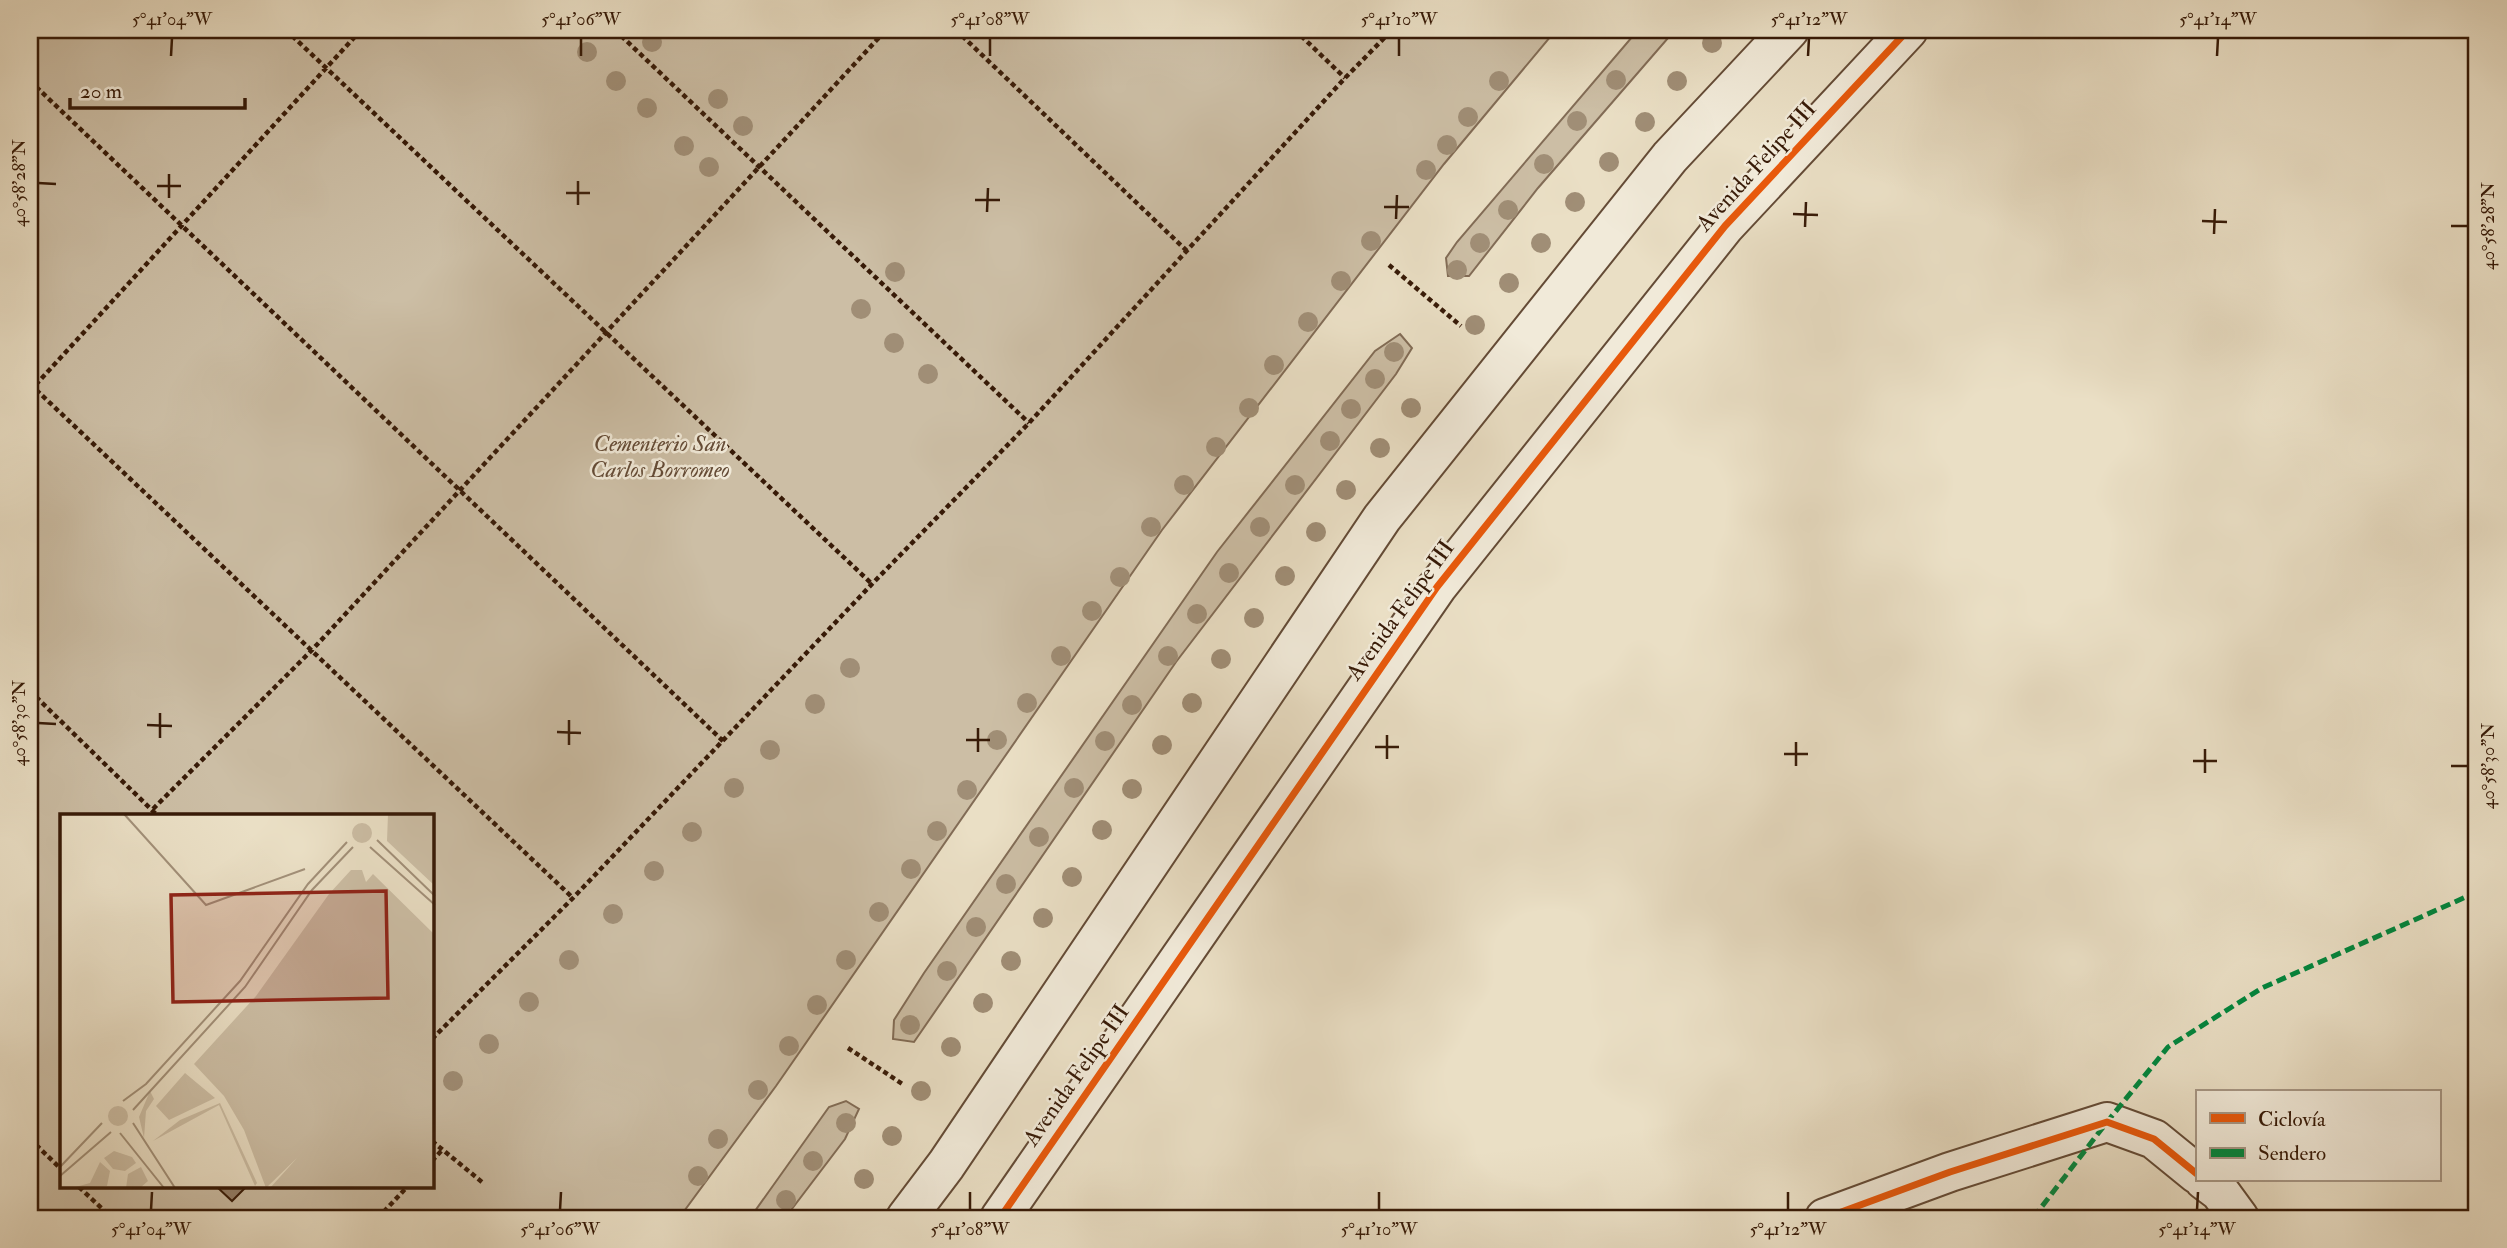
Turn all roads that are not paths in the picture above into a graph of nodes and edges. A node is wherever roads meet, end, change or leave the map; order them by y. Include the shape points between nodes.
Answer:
1 (1789, 30) edge
2 (1908, 30) edge
3 (2196, 1173) edge
4 (2207, 1182) edge
5 (906, 1218) edge
6 (1000, 1218) edge
7 (1825, 1218) edge
8 (2239, 1218) edge

1 - 5 street via 1671,157 1382,519
2 - 6 street, Avenida Felipe III via 1725,226 1437,587
3 - 7 street via 2154,1139 2107,1122
4 - 8 street

